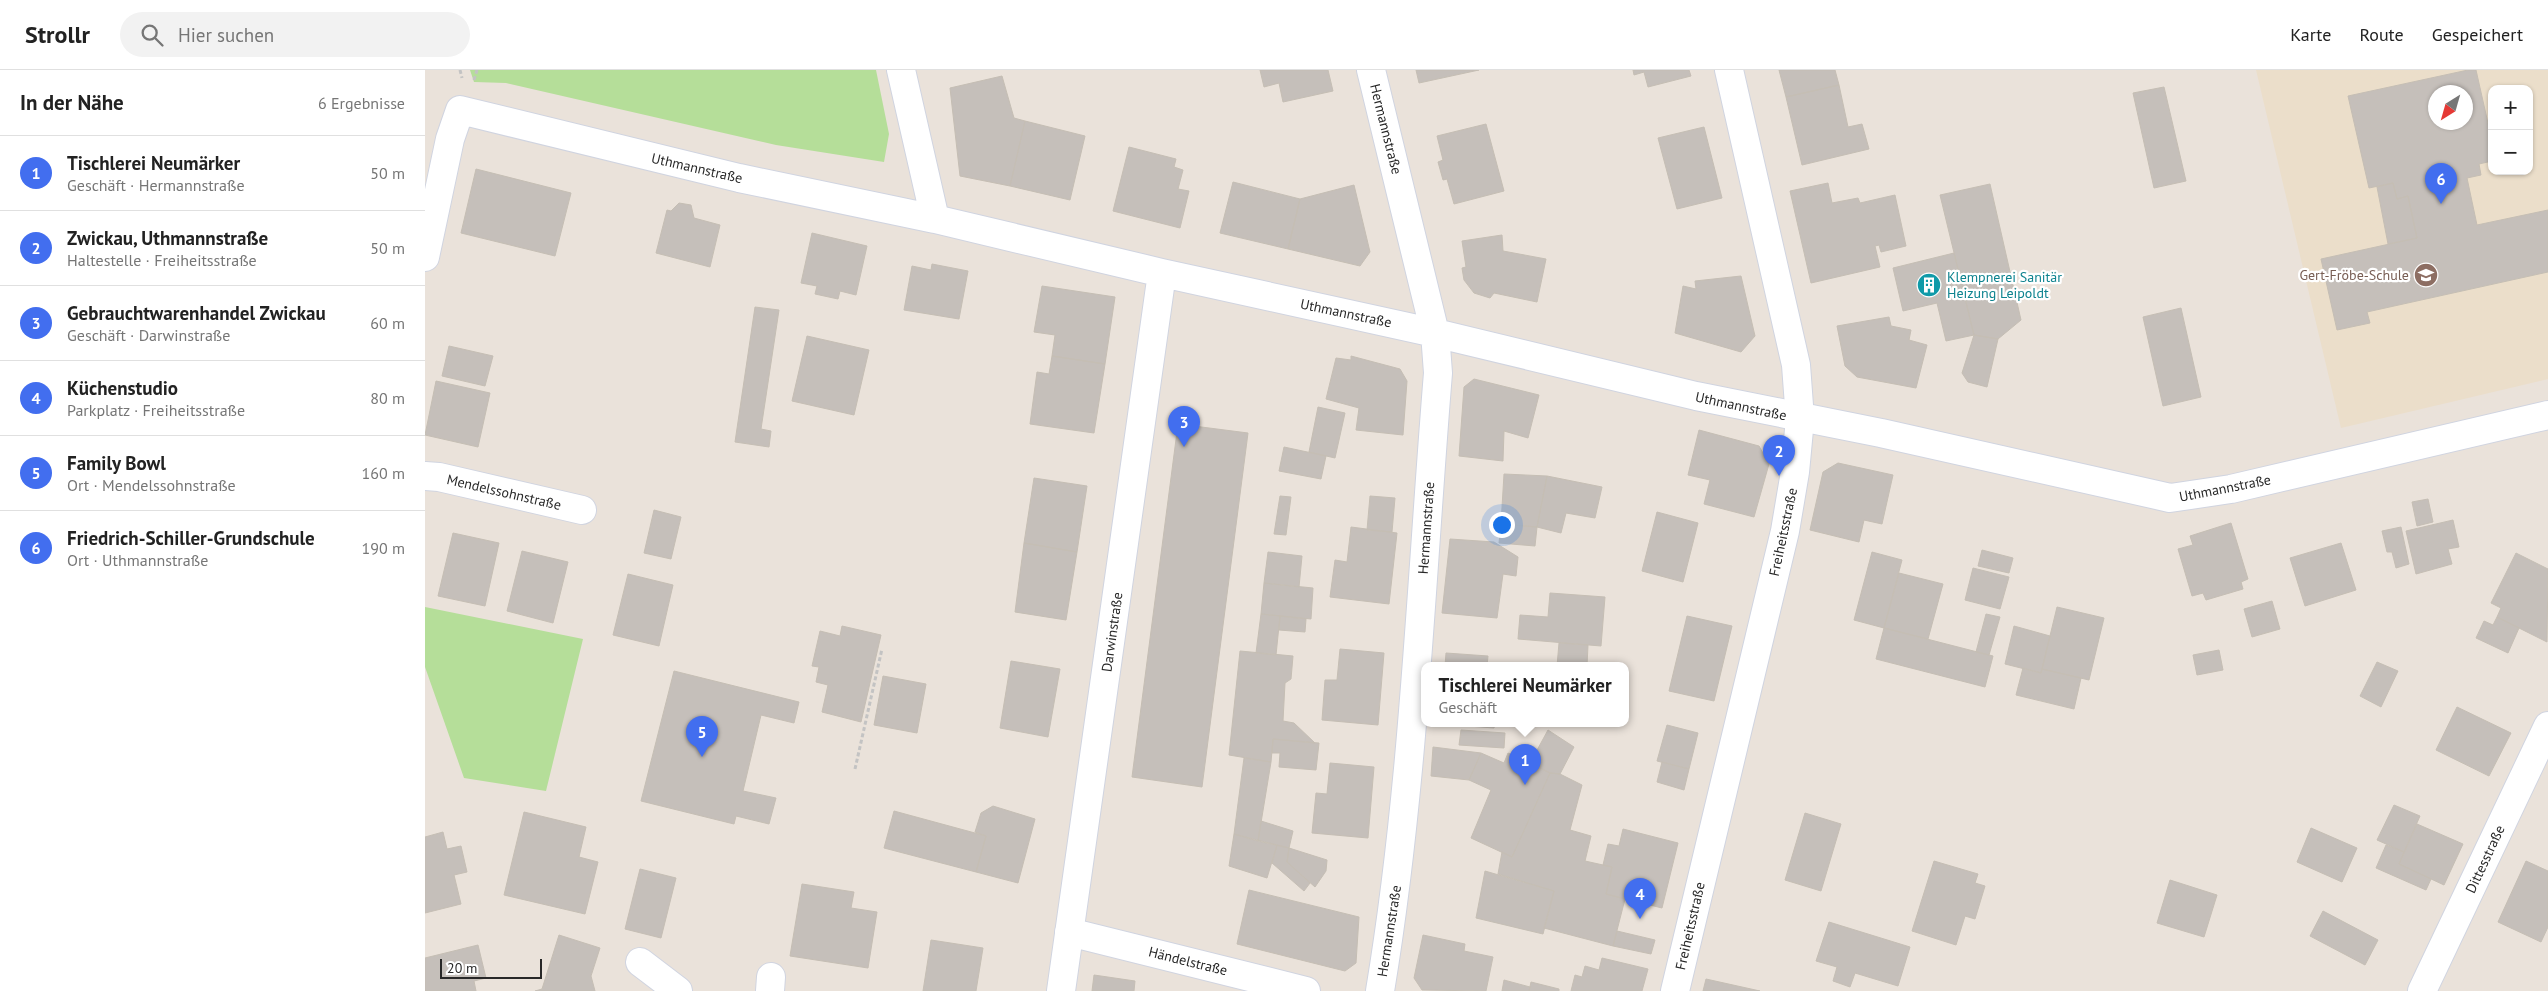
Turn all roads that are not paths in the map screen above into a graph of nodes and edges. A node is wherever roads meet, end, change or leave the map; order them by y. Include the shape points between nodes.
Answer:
1 (901, 70) edge
2 (1371, 70) edge
3 (1729, 70) edge
4 (935, 219) junction
5 (425, 257) edge
6 (1162, 273) junction
7 (1435, 333) junction
8 (2548, 415) edge
9 (1800, 419) junction
10 (425, 476) edge
11 (582, 510) dead end
12 (2548, 726) edge
13 (1069, 932) junction
14 (639, 962) dead end
15 (678, 991) edge
16 (1061, 991) edge
17 (1306, 991) edge
18 (1380, 991) edge
19 (1675, 991) edge
20 (2422, 991) edge

1 - 4 street
2 - 7 street, Hermannstraße
3 - 9 street, Freiheitsstraße via 1796,365
4 - 5 street, Uthmannstraße via 739,178 460,110 450,139
4 - 6 street, Uthmannstraße
6 - 7 street, Uthmannstraße
6 - 13 street, Darwinstraße
7 - 9 street, Uthmannstraße
7 - 18 street, Hermannstraße via 1438,373 1411,740 1399,858
8 - 9 street, Uthmannstraße via 2231,489 2170,498 1881,433
9 - 19 street, Freiheitsstraße via 1785,531
10 - 11 street, Mendelssohnstraße
12 - 20 street, Dittesstraße
13 - 16 street, Darwinstraße
13 - 17 street, Händelstraße
14 - 15 street

